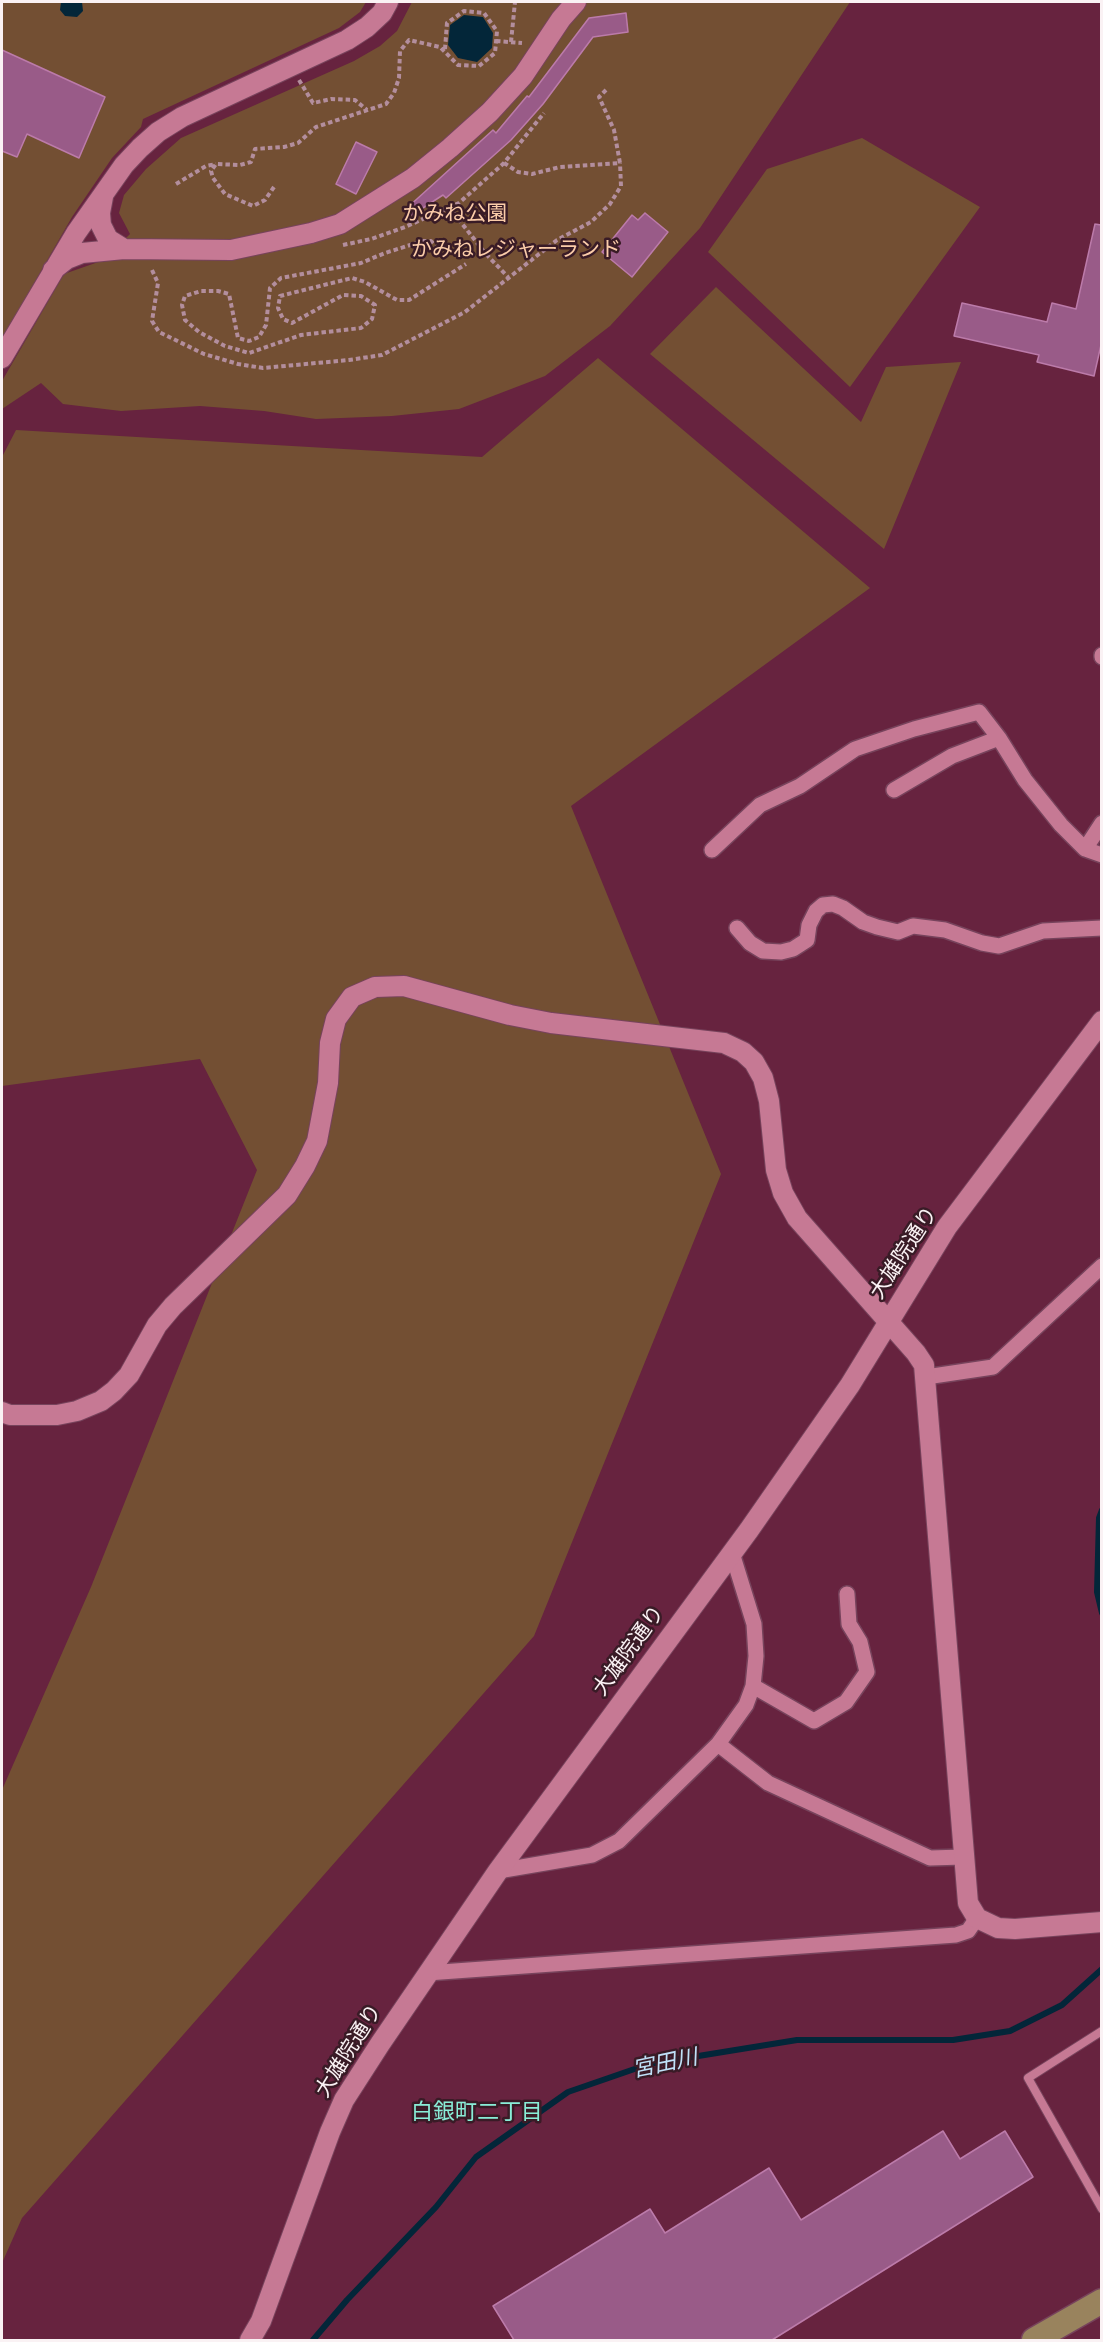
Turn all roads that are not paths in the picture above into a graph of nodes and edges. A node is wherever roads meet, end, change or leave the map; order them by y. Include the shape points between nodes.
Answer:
1 (388, 2) edge
2 (576, 2) edge
3 (103, 194) junction
4 (124, 249) junction
5 (52, 270) junction
6 (2, 358) edge
7 (999, 738) junction
8 (894, 790) dead end
9 (1101, 823) edge
10 (1085, 849) junction
11 (712, 850) dead end
12 (1101, 855) edge
13 (737, 928) dead end
14 (1101, 928) edge
15 (1101, 1021) edge
16 (1101, 1266) edge
17 (887, 1322) junction
18 (926, 1377) junction
19 (2, 1412) edge
20 (732, 1552) junction
21 (847, 1594) dead end
22 (753, 1686) junction
23 (718, 1744) junction
24 (963, 1857) junction
25 (498, 1871) junction
26 (976, 1918) junction
27 (1101, 1922) edge
28 (427, 1973) junction
29 (1101, 2031) edge
30 (1101, 2209) edge
31 (1101, 2301) edge
32 (250, 2340) edge
33 (1034, 2340) edge

1 - 3 street via 367,27 347,40 158,132 124,165
2 - 4 street via 523,76 490,112 413,177 348,219 311,233 231,250
3 - 4 street via 101,225 108,238
3 - 5 street
4 - 5 street via 82,253
5 - 6 street
7 - 8 street via 952,756
7 - 10 street via 1025,780
7 - 11 street via 979,712 855,749 800,786 760,805
9 - 10 street
10 - 12 street
13 - 14 street via 763,951 793,950 807,940 816,911 833,904 877,927 898,932 913,926 945,930 999,946 1043,932
15 - 17 street, 大雄院通り via 947,1227
16 - 18 street via 993,1367
17 - 18 street via 916,1353
17 - 19 street via 792,1210 776,1170 763,1078 743,1052 724,1043 590,1029 510,1015 404,986 375,987 352,997 336,1019 317,1141 287,1195 173,1306 157,1325 129,1375 101,1401 57,1415
17 - 20 street, 大雄院通り via 850,1385
18 - 24 street
20 - 22 street via 754,1624
20 - 25 street, 大雄院通り
21 - 22 street via 849,1624 860,1642 867,1672 846,1702 814,1721
22 - 23 street via 746,1705
23 - 24 street via 768,1783 930,1858
23 - 25 street via 619,1841 592,1855
24 - 26 street via 968,1903
25 - 28 street, 大雄院通り
26 - 27 street via 998,1928 1015,1929
26 - 28 street via 968,1931 956,1935
28 - 32 street, 大雄院通り via 344,2100 261,2321
29 - 30 lane via 1028,2078
31 - 33 main road

